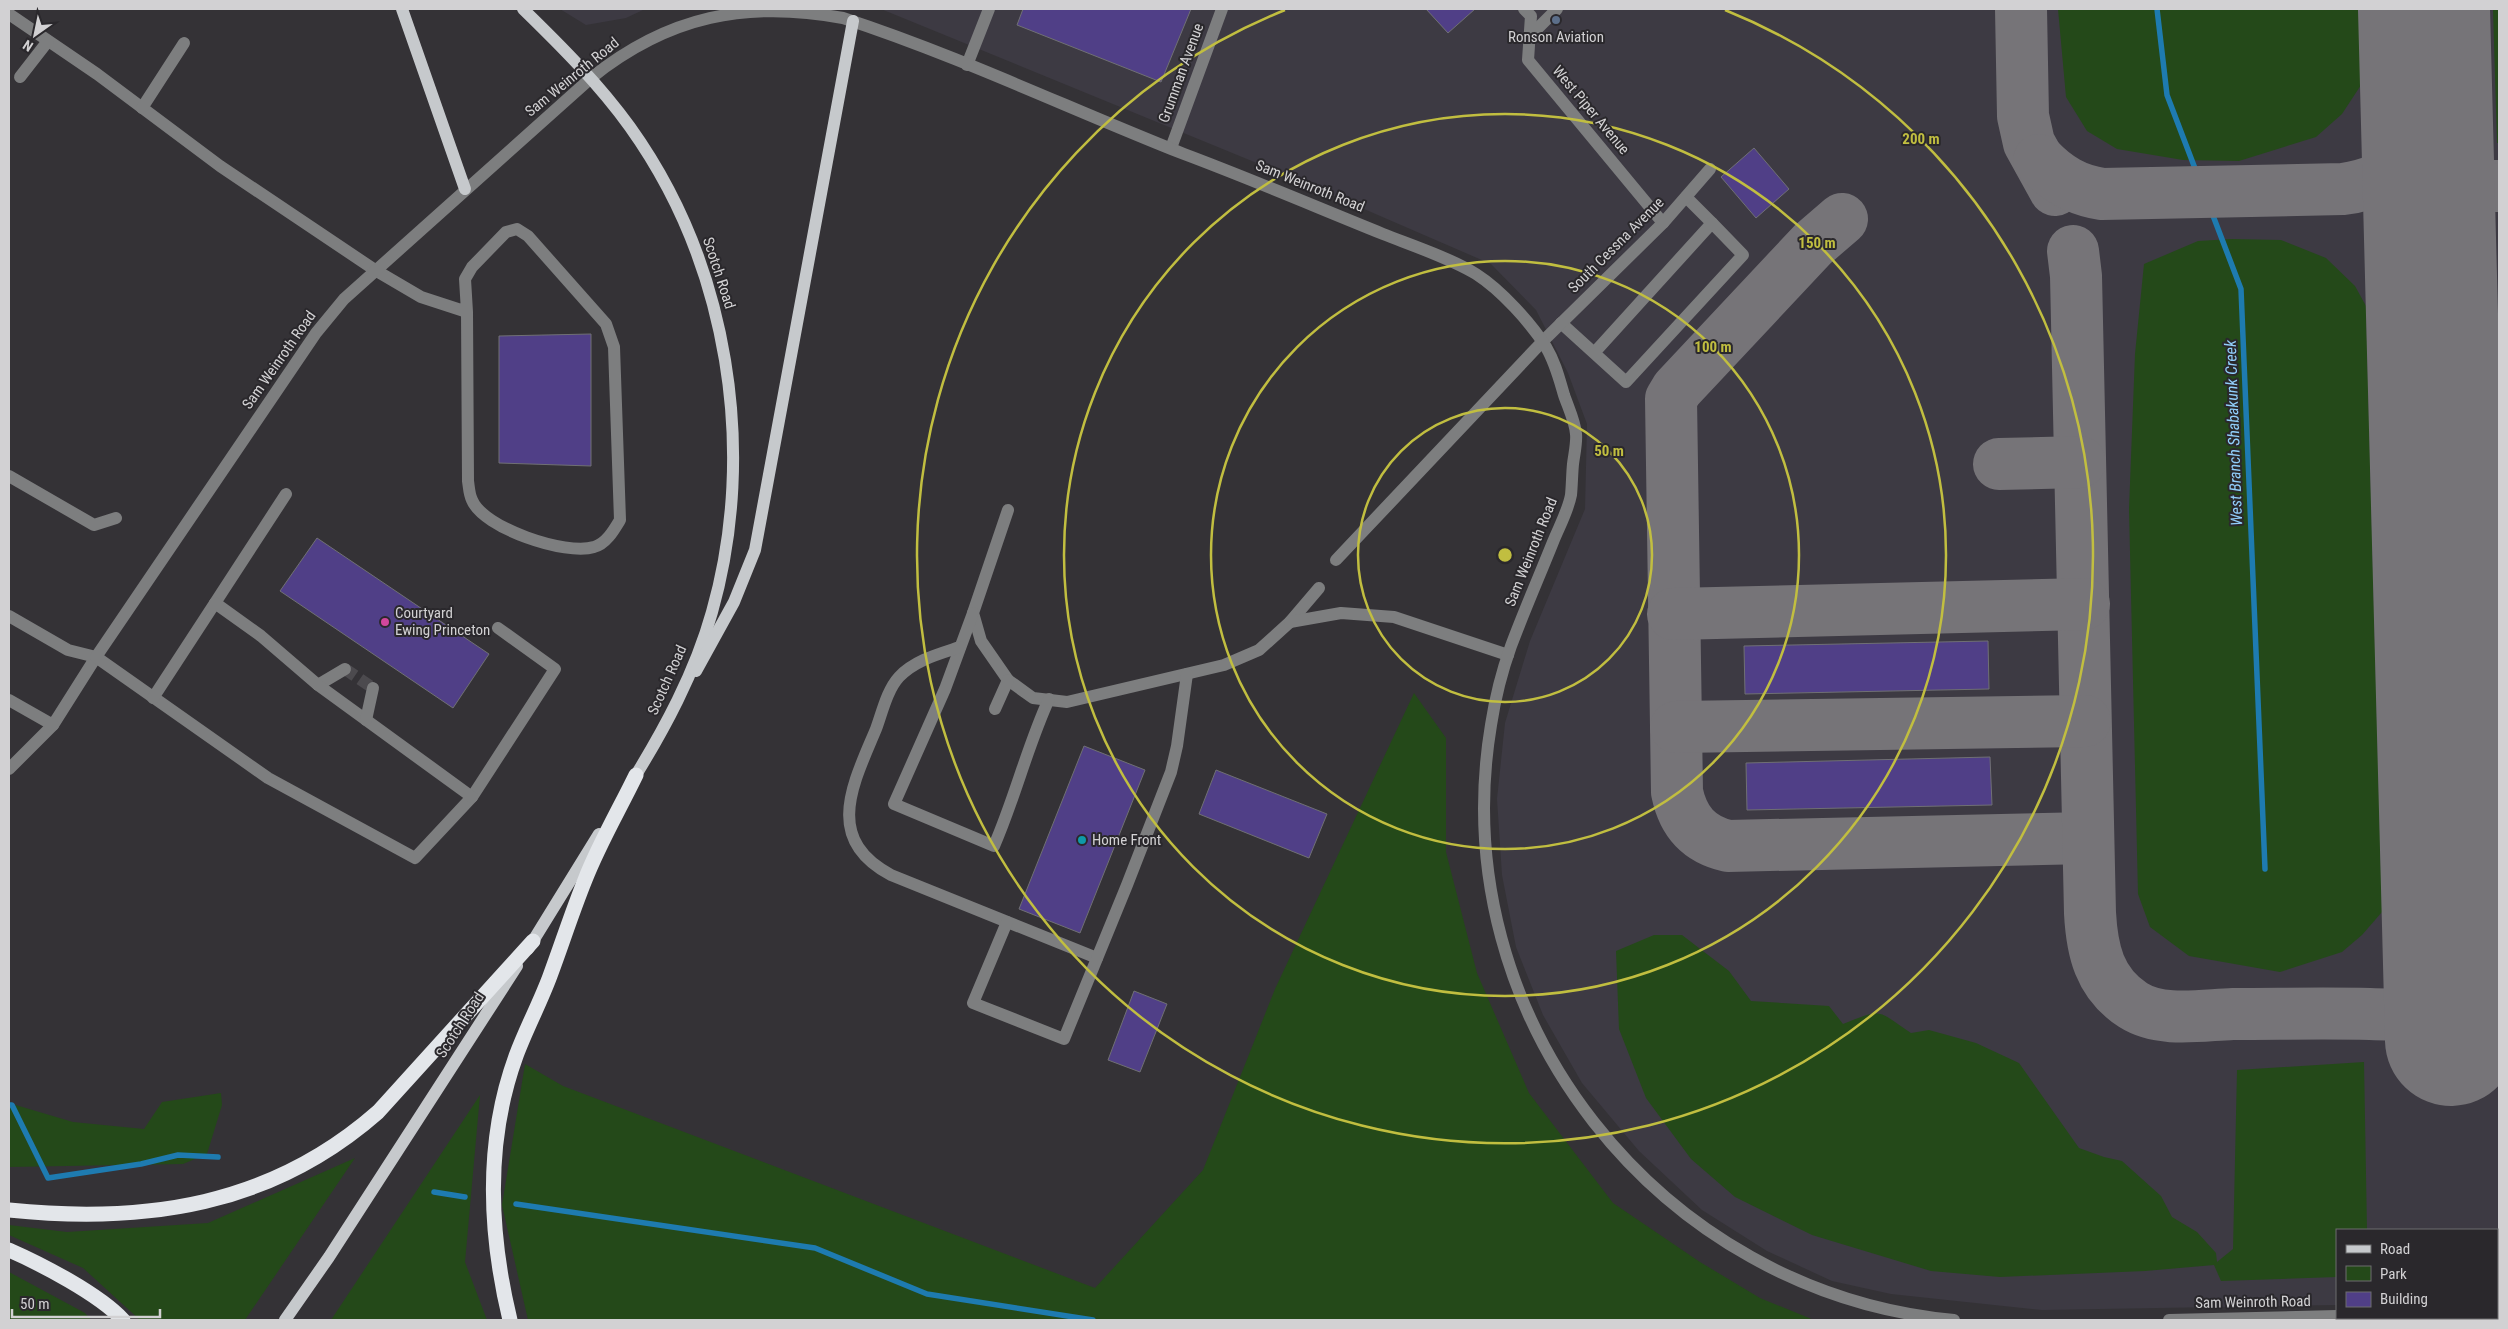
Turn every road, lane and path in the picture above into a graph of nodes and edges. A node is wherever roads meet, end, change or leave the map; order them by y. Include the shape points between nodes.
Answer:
1 (402, 9) edge
2 (523, 9) edge
3 (989, 9) edge
4 (1222, 9) edge
5 (1524, 9) edge
6 (1557, 9) edge
7 (9, 14) edge
8 (855, 15) edge
9 (1530, 37) junction
10 (48, 41) junction
11 (184, 43) dead end
12 (968, 66) junction
13 (20, 77) dead end
14 (591, 78) junction
15 (142, 108) junction
16 (1171, 148) junction
17 (1710, 169) dead end
18 (465, 189) junction
19 (1686, 197) junction
20 (1663, 223) junction
21 (1712, 223) junction
22 (375, 270) junction
23 (468, 312) junction
24 (1561, 323) junction
25 (1543, 342) junction
26 (1594, 353) junction
27 (9, 476) edge
28 (286, 494) dead end
29 (1008, 510) dead end
30 (116, 518) dead end
31 (1336, 560) dead end
32 (1319, 588) dead end
33 (215, 603) junction
34 (973, 614) junction
35 (9, 616) edge
36 (1290, 622) junction
37 (498, 628) dead end
38 (960, 647) junction
39 (1508, 655) junction
40 (96, 657) junction
41 (345, 669) dead end
42 (1187, 674) junction
43 (1008, 680) junction
44 (318, 686) junction
45 (373, 688) dead end
46 (682, 692) junction
47 (153, 698) junction
48 (1049, 699) junction
49 (9, 700) edge
50 (995, 709) dead end
51 (366, 720) junction
52 (53, 725) junction
53 (9, 769) edge
54 (636, 775) junction
55 (472, 797) junction
56 (1007, 922) junction
57 (533, 941) junction
58 (1097, 958) junction
59 (9, 1210) edge
60 (9, 1250) edge
61 (2336, 1316) edge
62 (123, 1320) edge
63 (285, 1320) edge
64 (510, 1320) edge
65 (1954, 1320) edge
66 (2169, 1320) edge

1 - 18 main road
2 - 14 main road, Scotch Road
3 - 12 street
4 - 16 street, Grumman Avenue
5 - 9 street, West Piper Avenue via 1531,16
6 - 9 street
7 - 10 street
8 - 12 street, Sam Weinroth Road
8 - 14 street, Sam Weinroth Road via 771,9 718,14 674,28 624,52
8 - 46 main road via 755,550 734,602
9 - 20 street, West Piper Avenue via 1528,60
10 - 13 street
10 - 15 street
11 - 15 street
12 - 16 street, Sam Weinroth Road
14 - 18 street, Sam Weinroth Road
14 - 46 main road, Scotch Road via 630,127 676,206 708,285 723,342 733,450 728,533 712,613
15 - 22 street via 220,166
16 - 25 street, Sam Weinroth Road via 1476,274 1511,305
17 - 19 street, South Cessna Avenue
18 - 22 street, Sam Weinroth Road
19 - 20 street, South Cessna Avenue
19 - 21 street
20 - 24 street, South Cessna Avenue
21 - 26 street
21 - 26 street via 1743,255 1626,382
22 - 23 street via 421,297
22 - 40 street, Sam Weinroth Road via 344,299 316,333
23 - 23 street via 468,481 472,501 488,518 532,541 572,550 596,547 612,534 620,520 614,347 606,324 528,236 517,229 506,232 472,267 466,279
24 - 25 street, South Cessna Avenue
24 - 26 street
25 - 31 street, South Cessna Avenue
25 - 39 street, Sam Weinroth Road via 1556,366 1576,434 1570,500
27 - 30 street via 94,525
28 - 33 street
29 - 34 street
32 - 36 street
33 - 44 street via 260,636
33 - 47 street
34 - 38 street
34 - 43 street via 981,641
35 - 40 street via 68,650
36 - 39 street via 1341,613 1394,617
36 - 42 street via 1259,650 1224,665
37 - 55 street via 555,669
38 - 48 street via 894,804 994,846 1011,808 1036,727
38 - 56 street via 924,660 898,678 848,802 849,827 865,857 881,869
39 - 65 street, Sam Weinroth Road via 1491,725 1485,778 1484,830 1489,883 1512,977 1553,1065 1612,1146 1650,1184 1694,1221 1747,1255 1794,1280 1846,1300 1912,1315
40 - 47 street
40 - 52 street, Sam Weinroth Road
41 - 44 street
42 - 48 street via 1067,702
42 - 58 street via 1171,772
43 - 48 street via 1033,698
43 - 50 street
44 - 51 street
45 - 51 street
46 - 54 main road, Scotch Road
47 - 55 street via 268,778 414,858
49 - 52 street
51 - 55 street
52 - 53 street, Sam Weinroth Road
54 - 57 main road, Scotch Road
54 - 64 highway via 586,879 516,1056 503,1104 497,1133 493,1210 500,1280
56 - 58 street
56 - 58 street via 974,1003 1064,1039
57 - 59 highway via 378,1112 321,1155 246,1190 168,1210 105,1214
57 - 63 main road, Scotch Road
60 - 62 highway via 79,1288
61 - 66 street, Sam Weinroth Road

